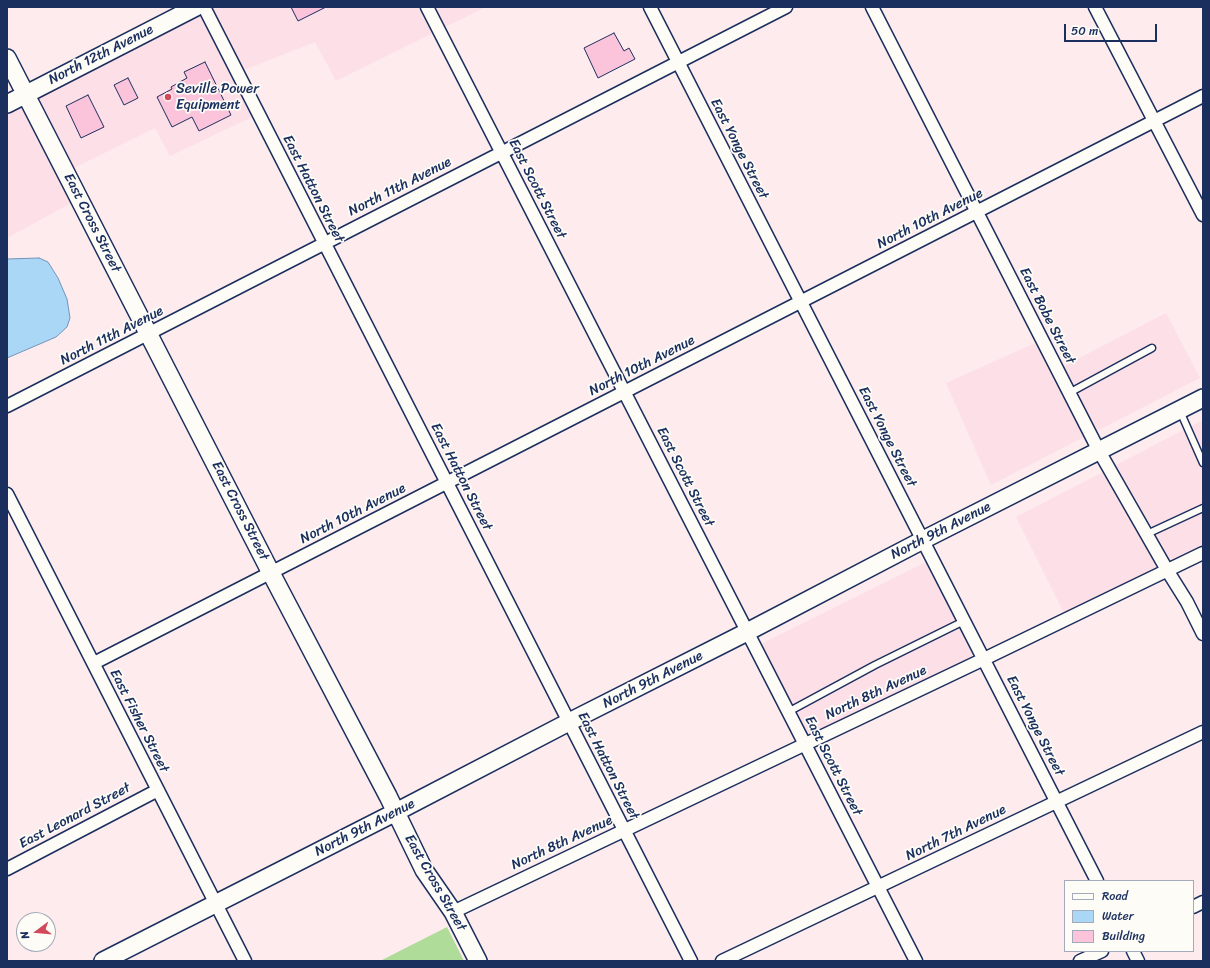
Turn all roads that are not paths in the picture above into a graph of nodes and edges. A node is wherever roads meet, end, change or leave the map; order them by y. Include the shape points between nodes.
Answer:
1 (196, 7) edge
2 (204, 7) edge
3 (427, 7) edge
4 (650, 7) edge
5 (786, 7) edge
6 (872, 7) edge
7 (1095, 7) edge
8 (7, 58) edge
9 (678, 62) junction
10 (26, 94) junction
11 (1203, 96) edge
12 (7, 104) edge
13 (1154, 121) junction
14 (502, 152) junction
15 (977, 212) junction
16 (1203, 215) edge
17 (324, 243) junction
18 (801, 302) junction
19 (148, 334) junction
20 (1152, 348) dead end
21 (625, 392) junction
22 (1069, 393) junction
23 (1203, 398) edge
24 (7, 406) edge
25 (1180, 410) junction
26 (1099, 451) junction
27 (1203, 462) edge
28 (447, 483) junction
29 (7, 494) edge
30 (1203, 508) edge
31 (1147, 534) junction
32 (923, 540) junction
33 (1203, 553) edge
34 (1167, 570) junction
35 (271, 573) junction
36 (964, 621) junction
37 (747, 632) junction
38 (1203, 634) edge
39 (984, 659) junction
40 (94, 663) junction
41 (788, 712) junction
42 (569, 722) junction
43 (1203, 732) edge
44 (805, 744) junction
45 (158, 790) junction
46 (1057, 802) junction
47 (396, 812) junction
48 (624, 830) junction
49 (7, 869) edge
50 (1096, 880) edge
51 (878, 888) junction
52 (1203, 902) edge
53 (216, 903) junction
54 (1194, 906) edge
55 (453, 912) junction
56 (1100, 952) edge
57 (1134, 952) edge
58 (103, 961) edge
59 (245, 961) edge
60 (478, 961) edge
61 (691, 961) edge
62 (722, 961) edge
63 (916, 961) edge
64 (1080, 961) edge
65 (1138, 961) edge

1 - 10 main road, North 12th Avenue
2 - 17 street, East Hatton Street
3 - 14 street, East Scott Street
4 - 9 street, East Yonge Street
5 - 9 street, North 11th Avenue
6 - 15 street, East Bobe Street
7 - 13 street
8 - 10 main road, East Cross Street
9 - 14 street, North 11th Avenue
9 - 18 street, East Yonge Street
10 - 12 main road, North 12th Avenue
10 - 19 main road, East Cross Street
11 - 13 street, North 10th Avenue
13 - 15 street, North 10th Avenue
13 - 16 street
14 - 17 street, North 11th Avenue
14 - 21 street, East Scott Street
15 - 18 street, North 10th Avenue
15 - 22 street, East Bobe Street
17 - 19 street, North 11th Avenue
17 - 28 street, East Hatton Street
18 - 21 street, North 10th Avenue
18 - 32 street, East Yonge Street
19 - 24 street, North 11th Avenue
19 - 35 main road, East Cross Street
20 - 22 lane
21 - 28 street, North 10th Avenue
21 - 37 street, East Scott Street
22 - 26 street, East Bobe Street
23 - 25 main road, North 9th Avenue
25 - 26 main road, North 9th Avenue
25 - 27 lane
26 - 31 street, East Bobe Street
26 - 32 main road, North 9th Avenue
28 - 35 street, North 10th Avenue
28 - 42 street, East Hatton Street
29 - 40 street, East Fisher Street
30 - 31 lane
31 - 34 street, East Bobe Street
32 - 36 street, East Yonge Street
32 - 37 main road, North 9th Avenue
33 - 34 street, North 8th Avenue
34 - 38 street, East Bobe Street
34 - 39 street, North 8th Avenue
35 - 40 street, North 10th Avenue
35 - 47 main road, East Cross Street
36 - 39 street, East Yonge Street
36 - 41 lane
37 - 41 street, East Scott Street
37 - 42 main road, North 9th Avenue
39 - 44 street, North 8th Avenue
39 - 46 street, East Yonge Street
40 - 45 street, East Fisher Street
41 - 44 street, East Scott Street
42 - 47 main road, North 9th Avenue
42 - 48 street, East Hatton Street
43 - 46 street, North 7th Avenue
44 - 48 street, North 8th Avenue
44 - 51 street, East Scott Street
45 - 49 street, East Leonard Street
45 - 53 street, East Fisher Street
46 - 50 street, East Yonge Street
46 - 51 street, North 7th Avenue
47 - 53 main road, North 9th Avenue
47 - 55 main road, East Cross Street via 424,870
48 - 55 street, North 8th Avenue
48 - 61 street, East Hatton Street
51 - 62 street, North 7th Avenue
51 - 63 street, East Scott Street
52 - 54 street
53 - 58 main road, North 9th Avenue
53 - 59 street, East Fisher Street
55 - 60 main road, East Cross Street
56 - 64 street
57 - 65 street

